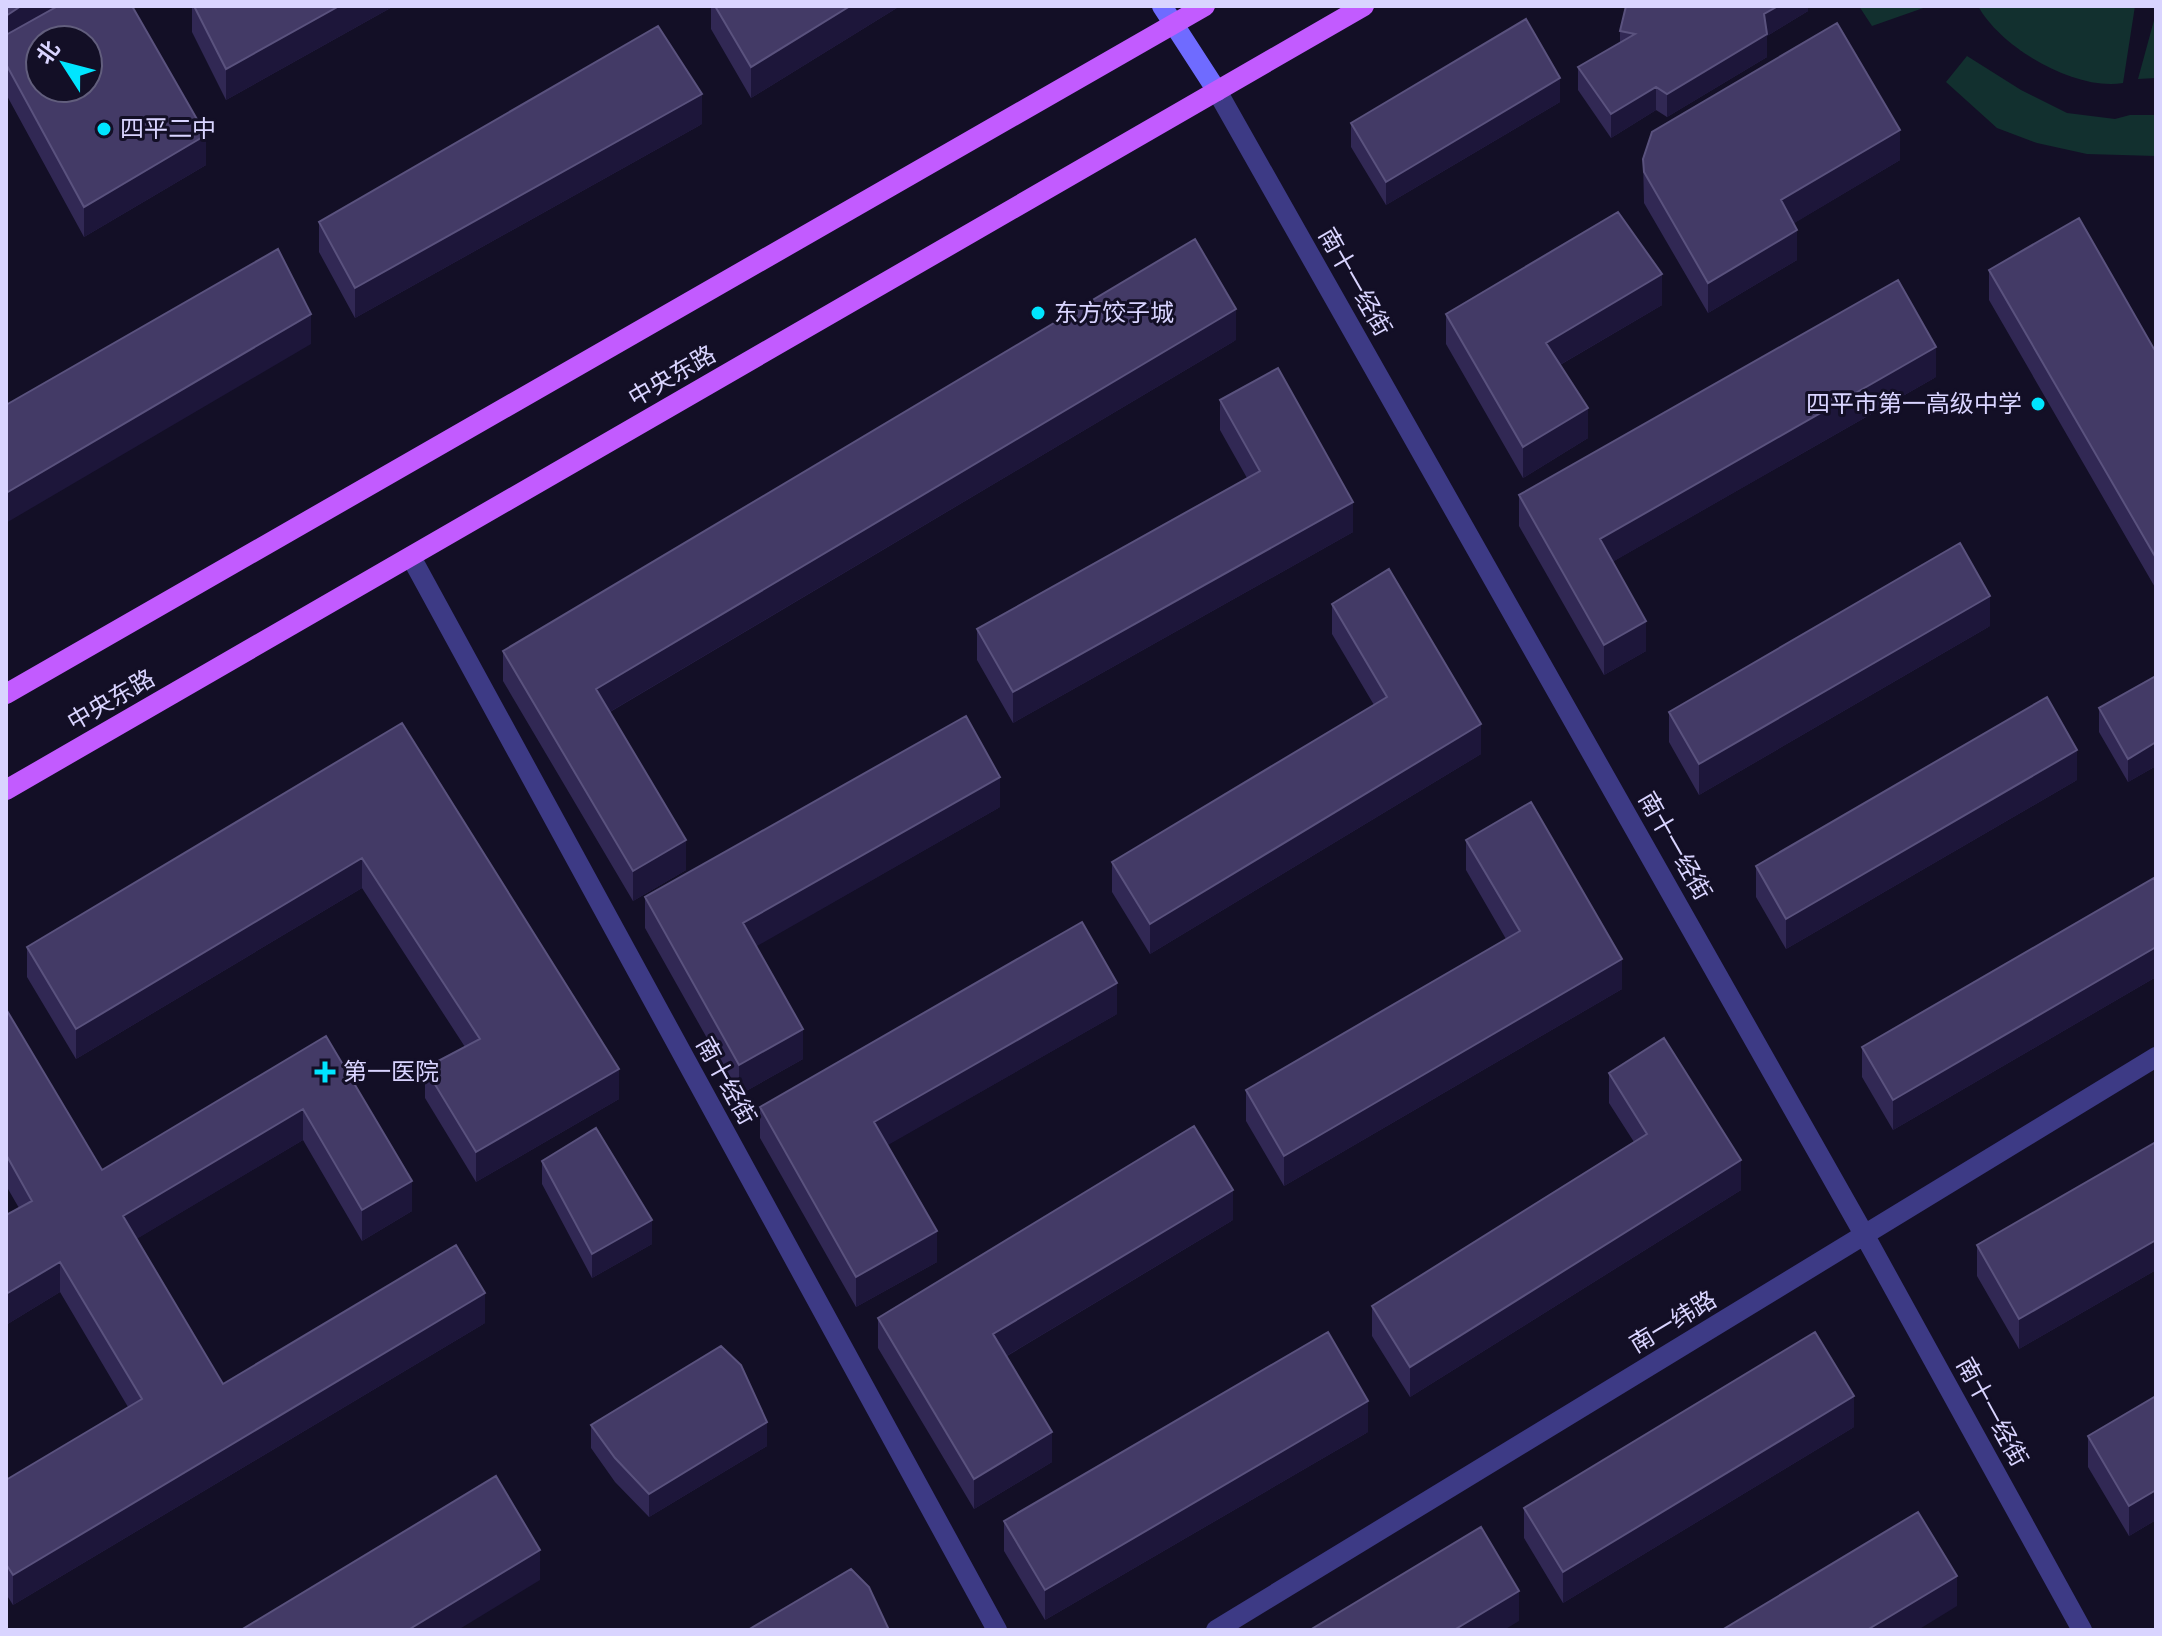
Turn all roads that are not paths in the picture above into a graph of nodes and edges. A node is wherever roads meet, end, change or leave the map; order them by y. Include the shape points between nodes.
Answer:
1 (1162, 6) edge
2 (1205, 6) edge
3 (1364, 6) edge
4 (1173, 25) junction
5 (1217, 91) junction
6 (411, 557) junction
7 (6, 694) edge
8 (6, 790) edge
9 (2156, 1057) edge
10 (1865, 1236) junction
11 (997, 1630) edge
12 (1216, 1630) edge
13 (2082, 1630) edge

1 - 4 street
2 - 4 main road
3 - 5 main road, 中央东路
4 - 5 street
4 - 7 main road
5 - 6 main road, 中央东路
5 - 10 street, 南十一经街
6 - 8 main road, 中央东路
6 - 11 street, 南十经街
9 - 10 street, 南一纬路
10 - 12 street, 南一纬路
10 - 13 street, 南十一经街

